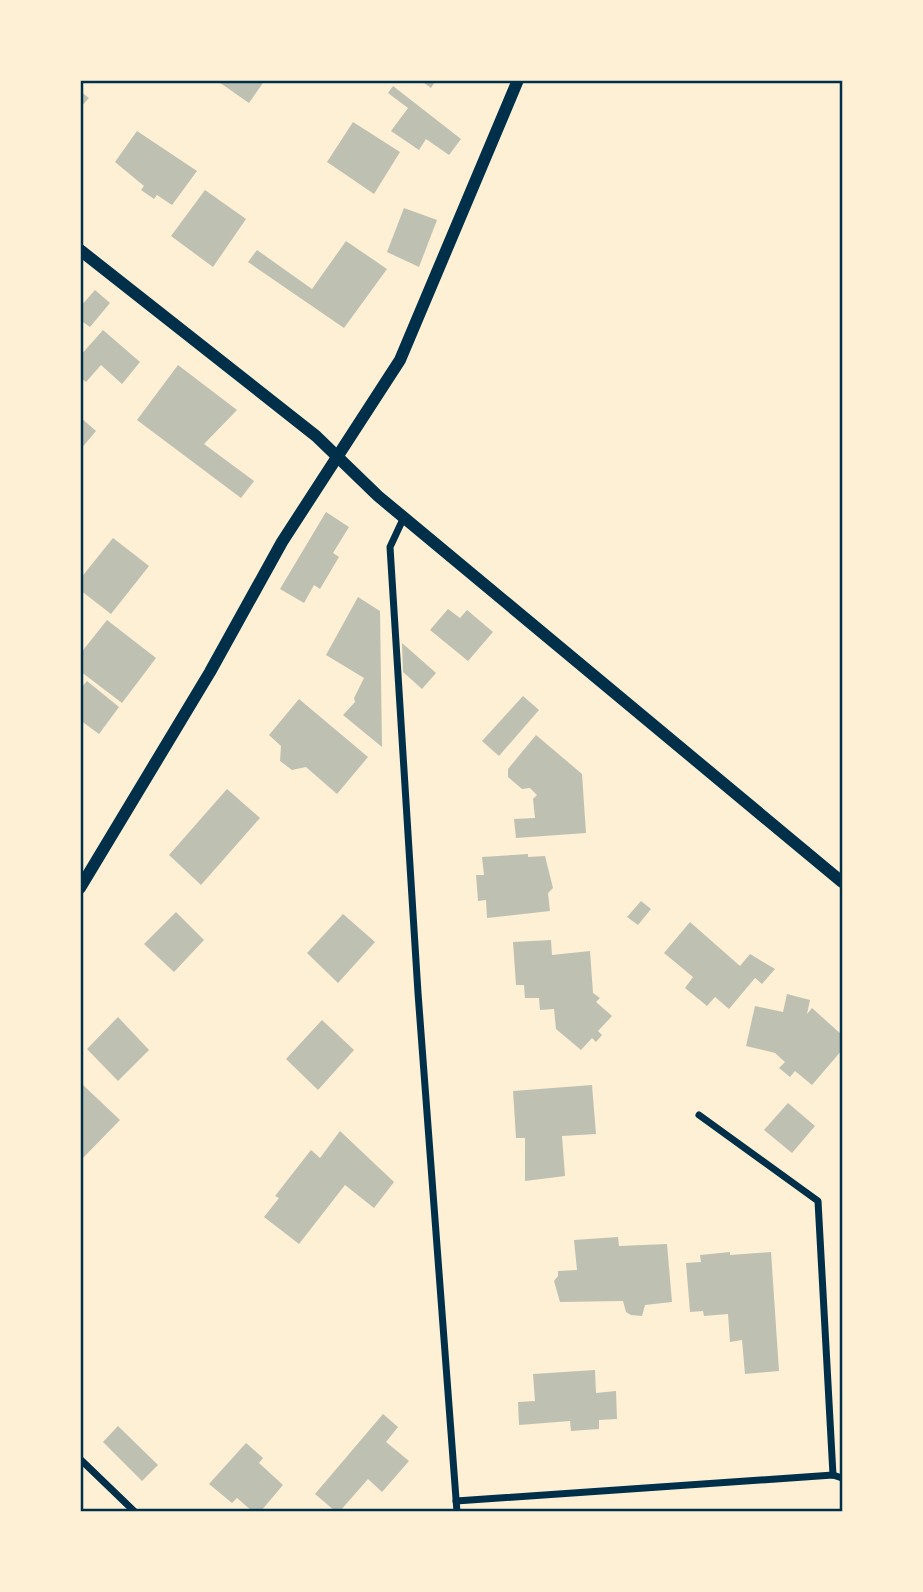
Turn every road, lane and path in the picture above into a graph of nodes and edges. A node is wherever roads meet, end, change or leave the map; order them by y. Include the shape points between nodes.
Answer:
1 (518, 80) edge
2 (80, 250) edge
3 (339, 457) junction
4 (404, 517) junction
5 (842, 882) edge
6 (80, 888) edge
7 (699, 1115) dead end
8 (80, 1459) edge
9 (833, 1475) junction
10 (842, 1478) edge
11 (456, 1500) junction
12 (135, 1511) edge
13 (457, 1511) edge

1 - 3 street via 400,360
2 - 3 street
3 - 4 street
3 - 6 street via 282,542 211,672
4 - 5 street
4 - 11 street via 390,547
7 - 9 street via 818,1201
8 - 12 street
9 - 10 street
9 - 11 street
11 - 13 street

